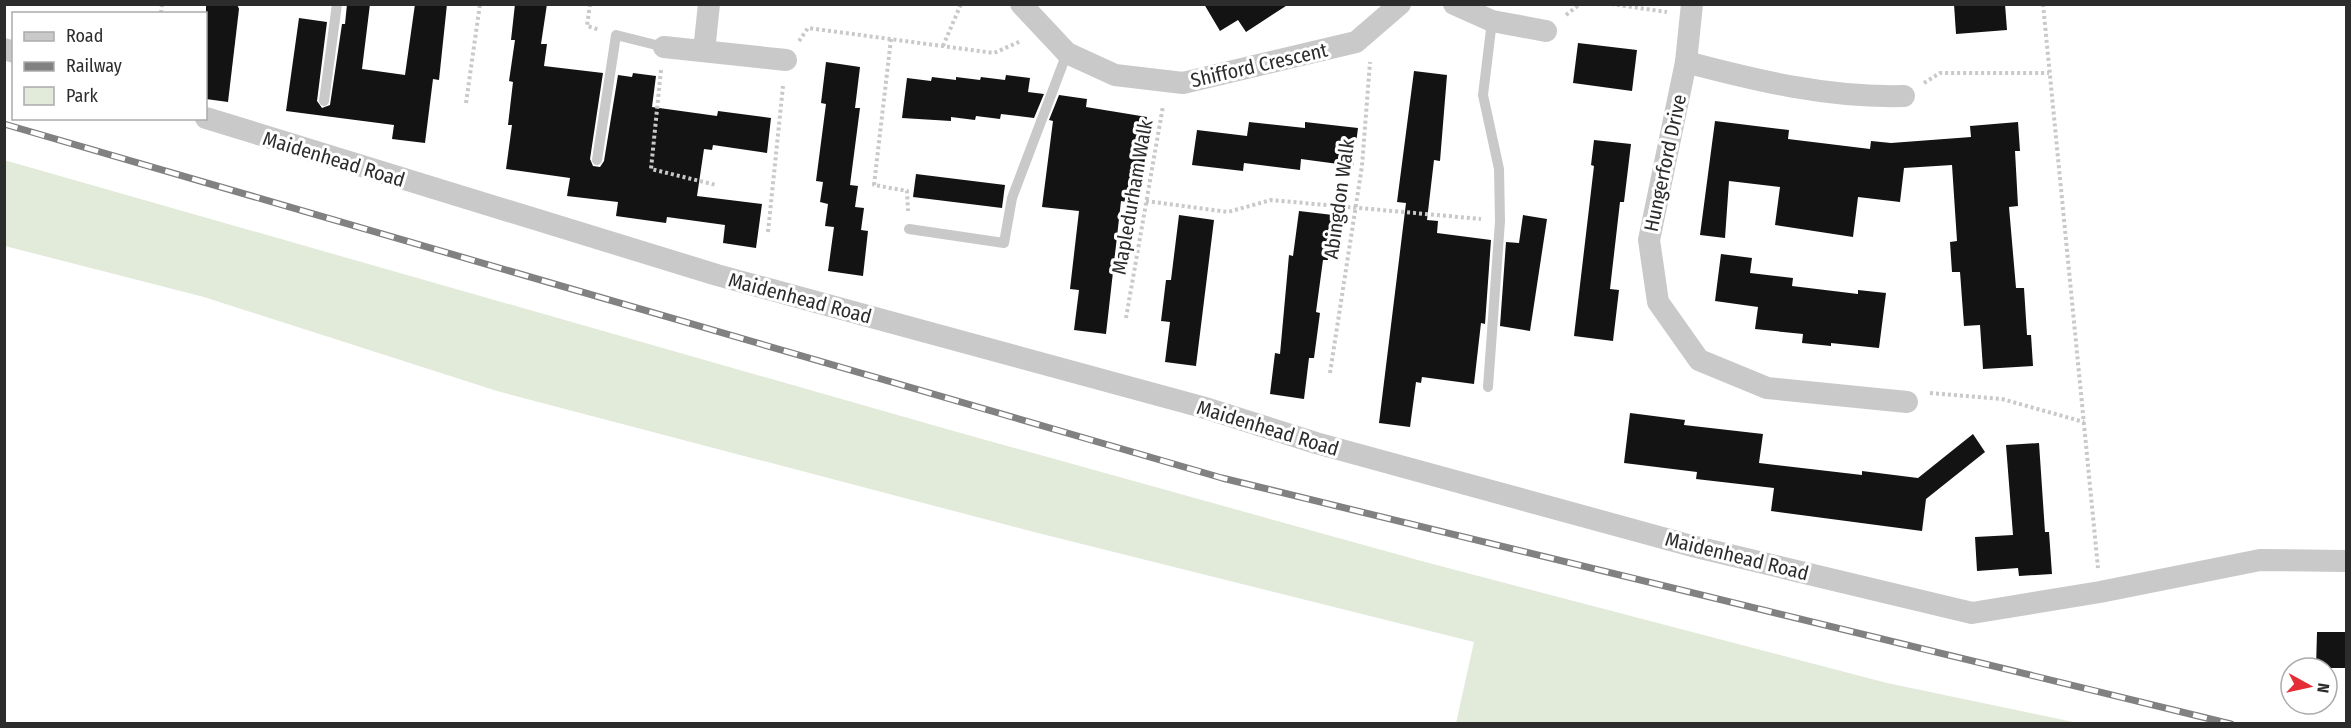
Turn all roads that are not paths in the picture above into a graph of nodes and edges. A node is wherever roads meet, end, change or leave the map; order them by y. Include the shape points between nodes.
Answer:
1 (337, 4) edge
2 (709, 4) edge
3 (1021, 4) edge
4 (1400, 4) edge
5 (1454, 4) edge
6 (1691, 10) edge
7 (1492, 21) junction
8 (1546, 31) dead end
9 (664, 47) joint
10 (704, 51) junction
11 (1067, 53) junction
12 (786, 60) road end
13 (1686, 62) junction
14 (1904, 96) road end
15 (324, 101) dead end
16 (207, 118) edge
17 (597, 159) dead end
18 (909, 229) road end
19 (1488, 387) dead end
20 (1907, 402) road end
21 (2346, 561) edge

1 - 15 lane
2 - 10 street
3 - 11 street, Shifford Crescent
4 - 11 street, Shifford Crescent via 1356,42 1183,83 1115,75
5 - 7 street
6 - 13 street, Hungerford Drive
7 - 8 street
7 - 19 lane via 1483,94 1499,169 1500,221
9 - 10 street
9 - 17 lane via 616,35
10 - 12 street
11 - 18 lane via 1012,198 1004,243
13 - 14 street via 1826,93
13 - 20 street, Hungerford Drive via 1649,240 1658,302 1699,360 1767,388
16 - 21 street, Maidenhead Road via 717,275 1202,407 1316,443 1692,546 1972,613 2260,560

